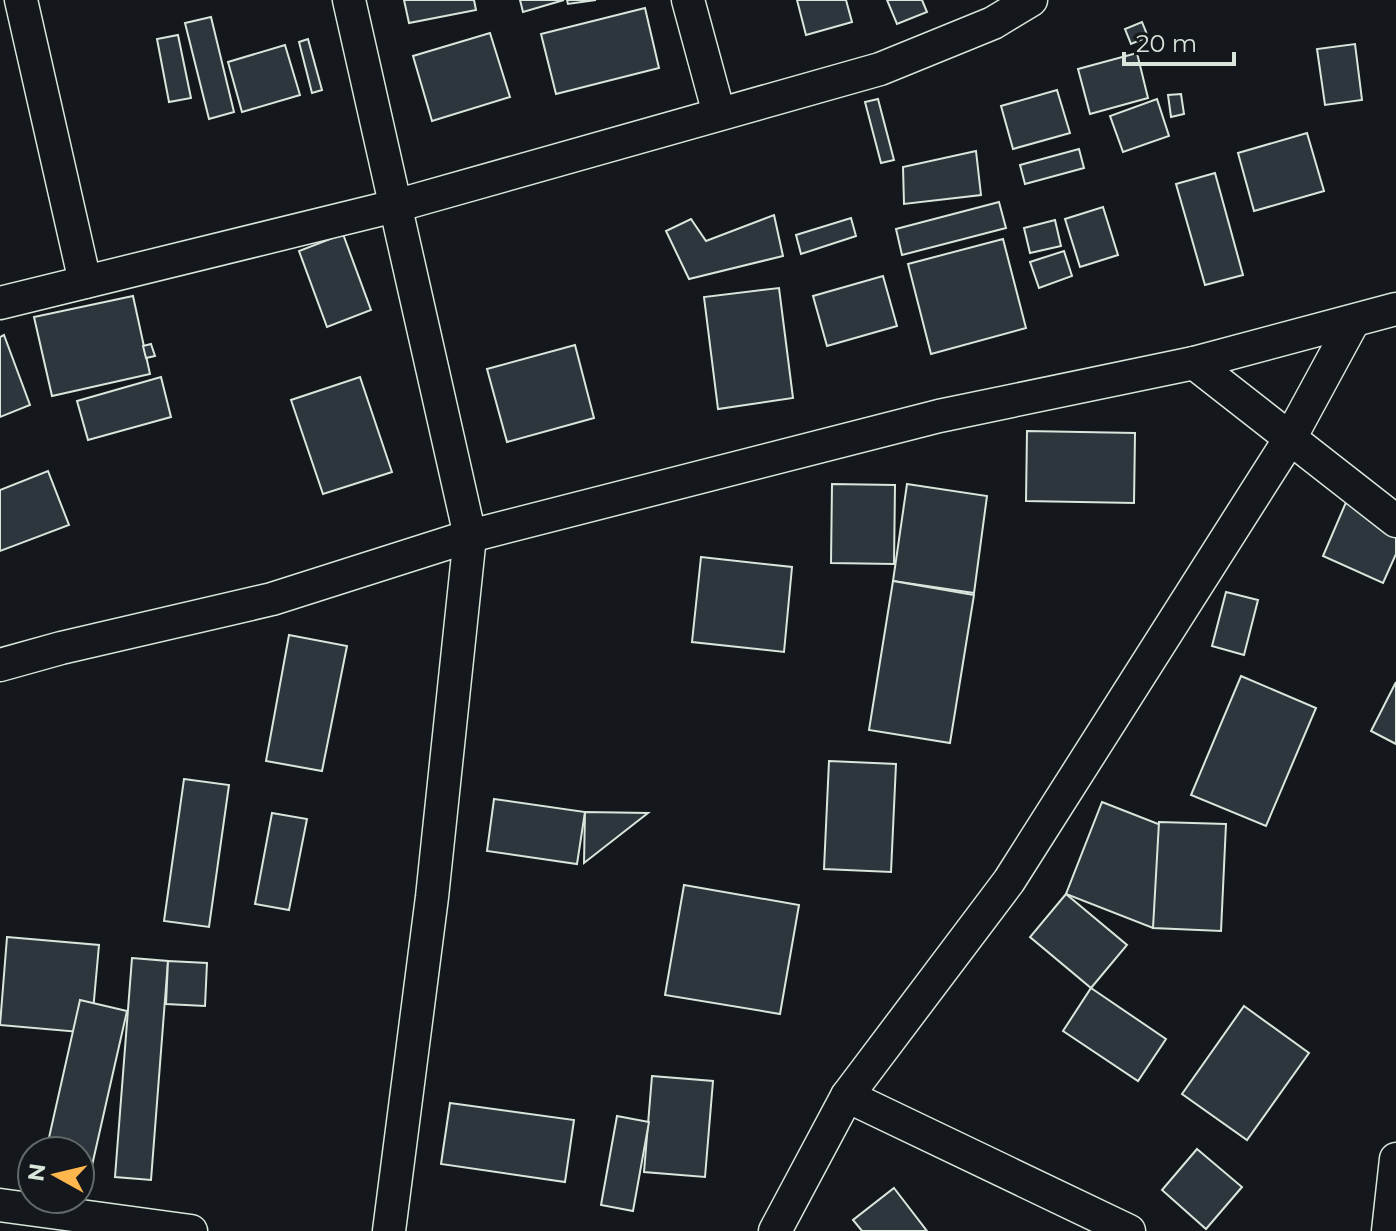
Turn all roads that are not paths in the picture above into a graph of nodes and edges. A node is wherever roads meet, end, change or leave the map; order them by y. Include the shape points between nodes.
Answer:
1 (21, 0) edge
2 (349, 0) edge
3 (688, 0) edge
4 (1031, 0) edge
5 (719, 114) junction
6 (395, 206) junction
7 (85, 282) junction
8 (0, 303) edge
9 (1396, 309) edge
10 (1353, 322) junction
11 (1194, 363) junction
12 (1289, 440) junction
13 (1396, 521) edge
14 (470, 536) junction
15 (0, 665) edge
16 (847, 1096) junction
17 (1396, 1159) edge
18 (0, 1205) edge
19 (191, 1231) edge
20 (389, 1231) edge
21 (775, 1231) edge
22 (1129, 1231) edge
23 (1388, 1231) edge

1 - 7 street
2 - 6 street
3 - 5 street
4 - 5 street via 993,23 880,69
5 - 6 street
6 - 7 street
6 - 14 street
7 - 8 street
9 - 10 street
10 - 11 street
10 - 12 street
11 - 12 street
11 - 14 street via 939,416
12 - 13 street
12 - 16 street via 1009,881
14 - 15 street via 272,599
14 - 20 street via 432,897
16 - 21 street
16 - 22 street
17 - 23 street
18 - 19 street

